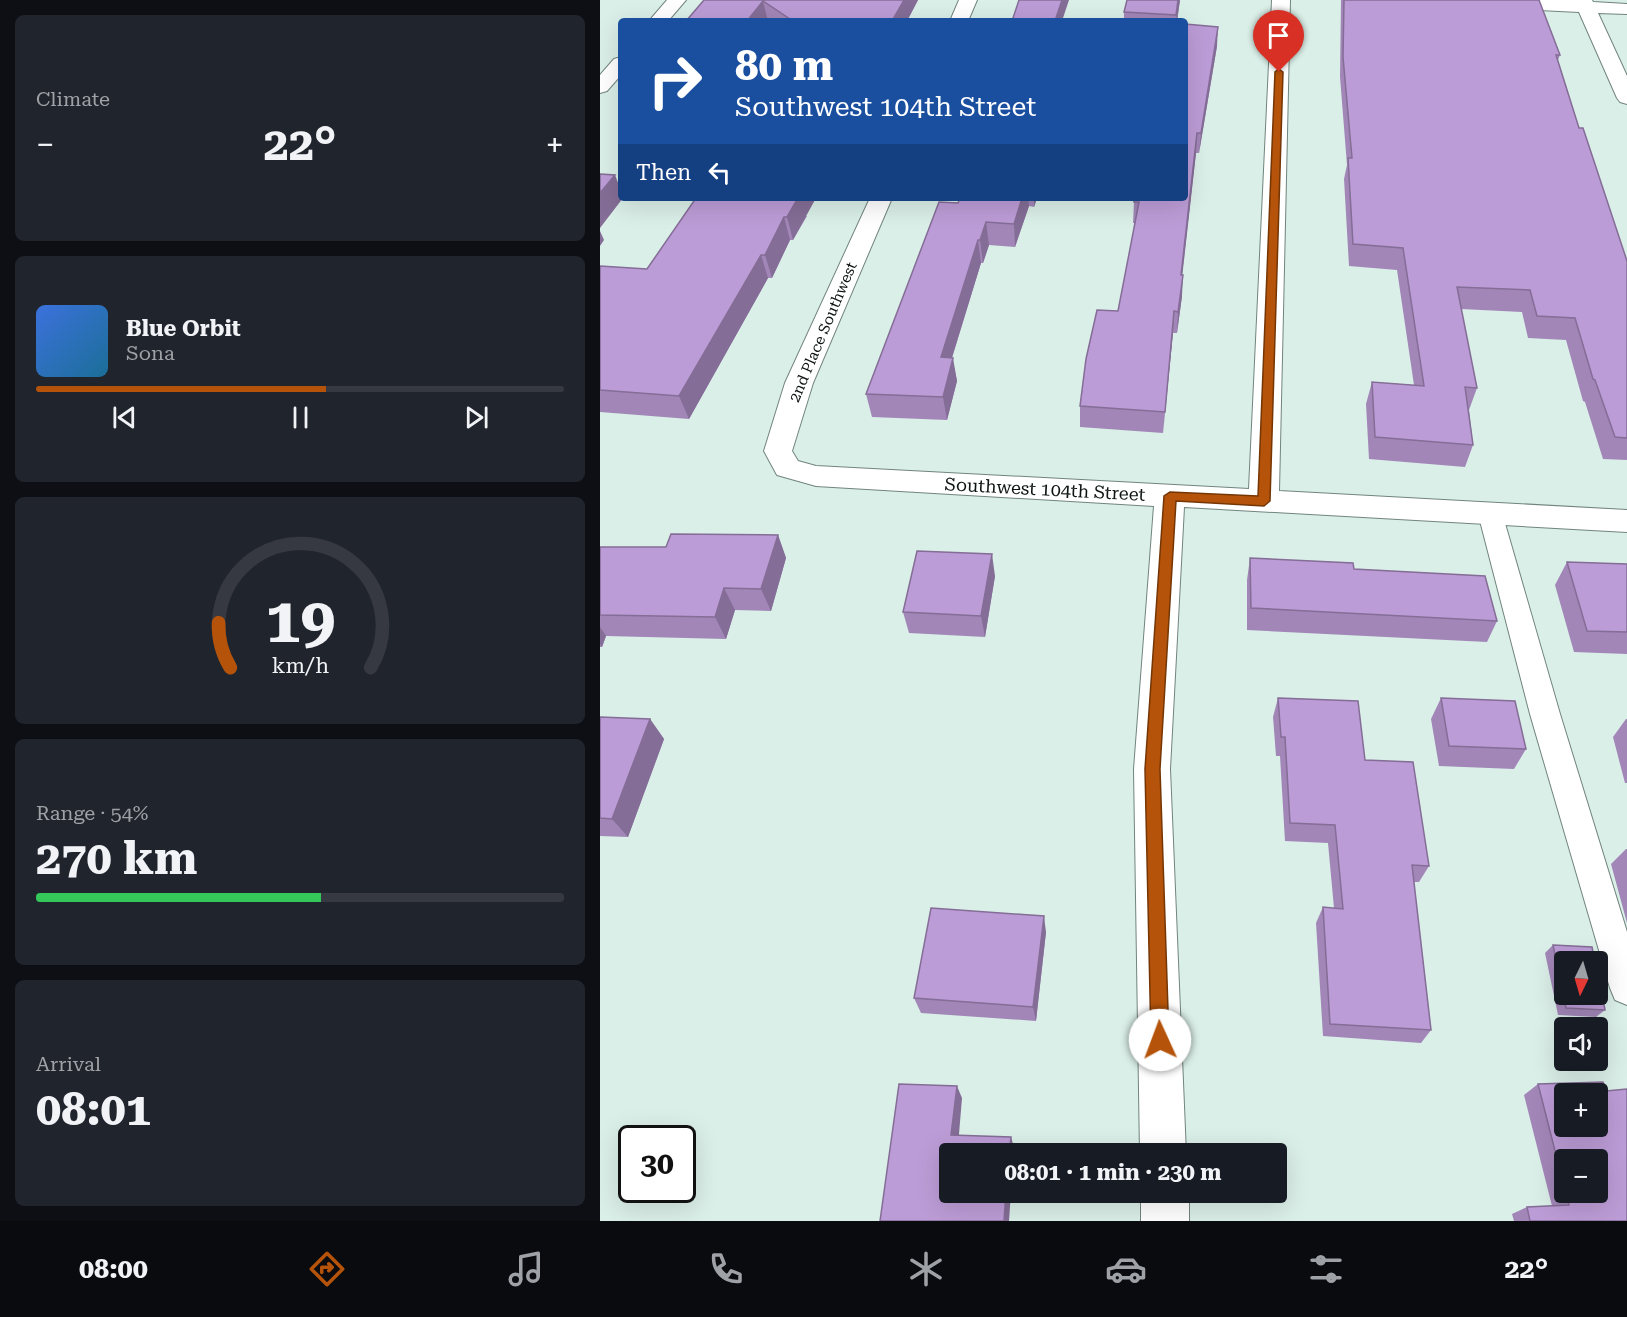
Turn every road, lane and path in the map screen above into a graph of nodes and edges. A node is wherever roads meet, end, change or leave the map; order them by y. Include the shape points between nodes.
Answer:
1 (677, 0) edge
2 (969, 0) edge
3 (1281, 0) edge
4 (1432, 0) edge
5 (1585, 3) edge
6 (1627, 9) edge
7 (661, 18) edge
8 (960, 18) edge
9 (618, 66) edge
10 (600, 87) edge
11 (1627, 98) edge
12 (880, 201) edge
13 (787, 468) joint
14 (1170, 496) junction
15 (1264, 501) junction
16 (1490, 513) junction
17 (1627, 521) edge
18 (1627, 988) edge
19 (1163, 1143) edge
20 (1165, 1203) edge
21 (1165, 1221) edge

1 - 7 street
2 - 8 street
3 - 15 street
4 - 5 street
5 - 6 street
5 - 11 street
9 - 10 street
12 - 13 street, 2nd Place Southwest via 799,383 778,450
13 - 14 street, Southwest 104th Street via 816,476
14 - 15 street, Southwest 104th Street
14 - 19 street via 1152,769
15 - 16 street, Southwest 104th Street
16 - 17 street, Southwest 104th Street
16 - 18 lane
20 - 21 street

